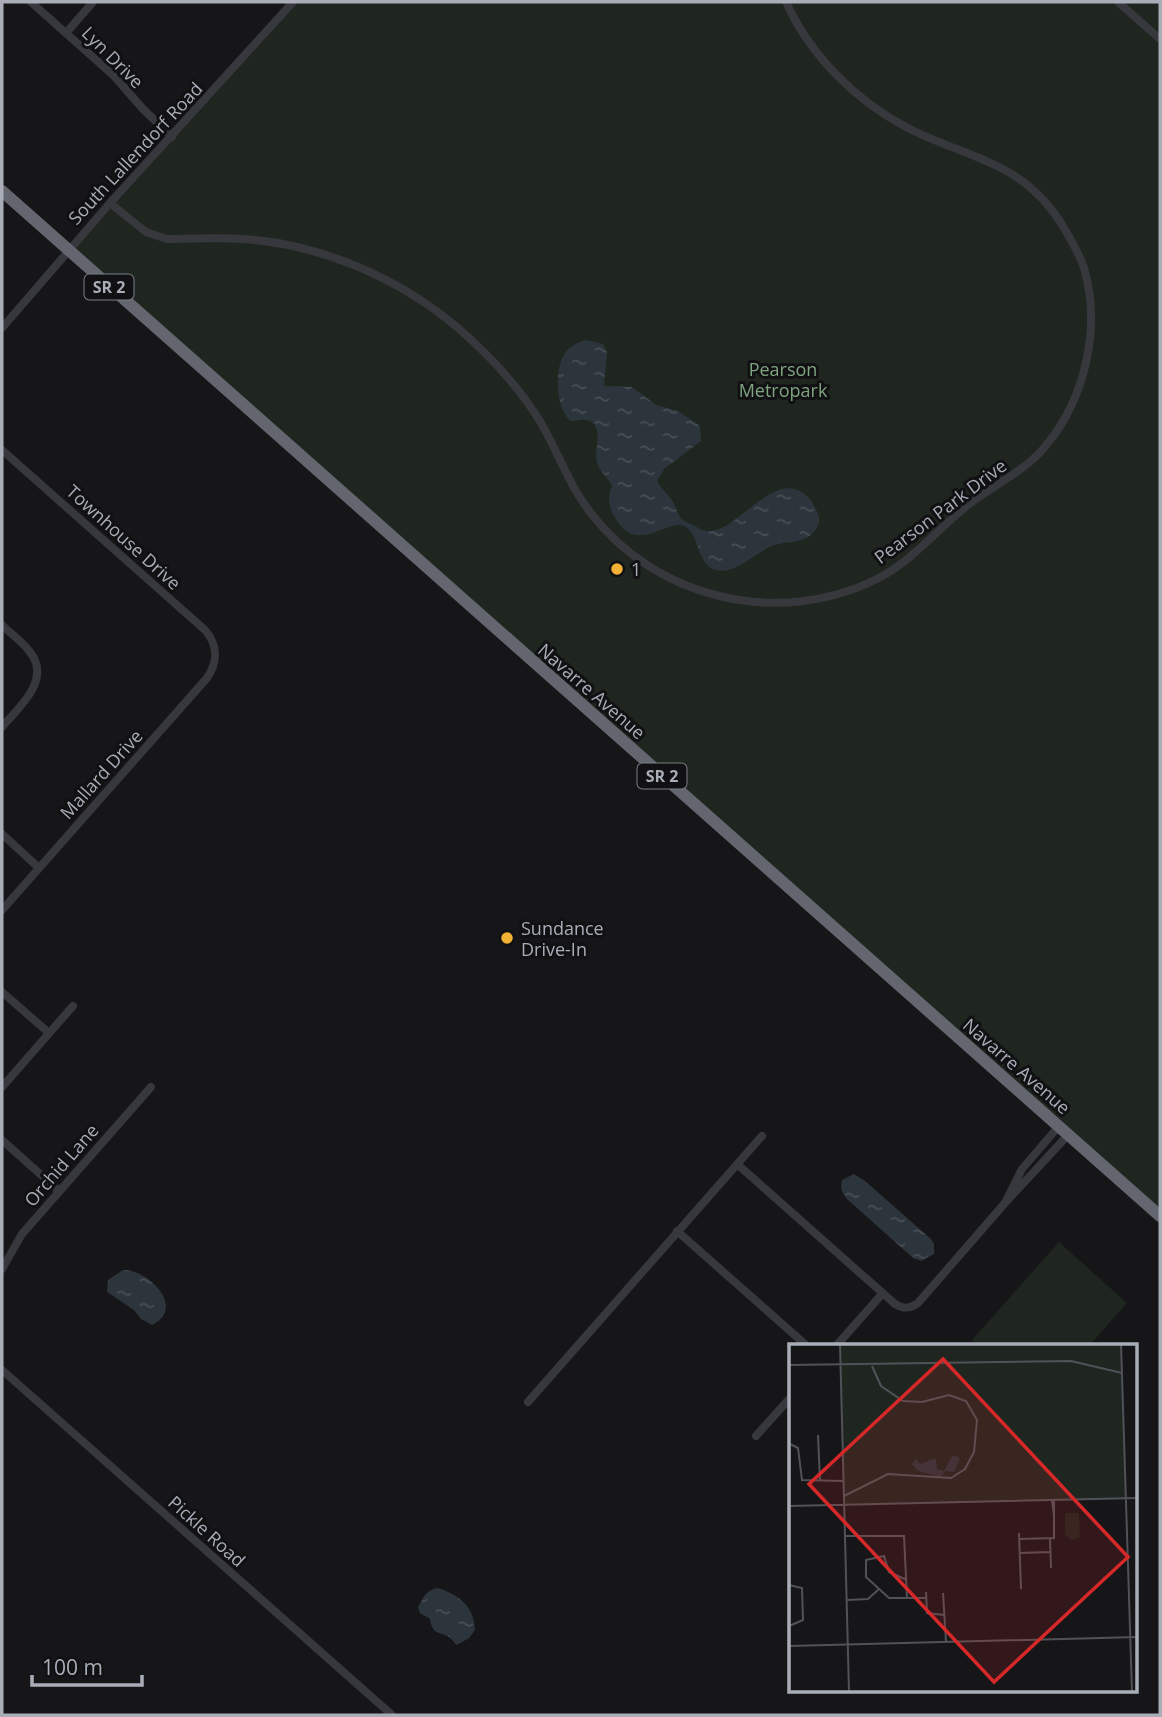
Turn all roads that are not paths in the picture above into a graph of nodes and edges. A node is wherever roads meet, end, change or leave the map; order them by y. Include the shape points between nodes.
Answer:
1 (30, 2) edge
2 (93, 2) edge
3 (293, 2) edge
4 (786, 2) edge
5 (1118, 2) edge
6 (66, 33) junction
7 (1160, 39) edge
8 (172, 137) junction
9 (2, 191) edge
10 (110, 203) junction
11 (68, 250) junction
12 (2, 328) edge
13 (2, 450) edge
14 (2, 625) edge
15 (216, 654) joint
16 (2, 727) edge
17 (2, 834) edge
18 (39, 867) junction
19 (2, 910) edge
20 (2, 992) edge
21 (73, 1006) dead end
22 (49, 1033) junction
23 (2, 1087) edge
24 (151, 1087) dead end
25 (1063, 1130) junction
26 (762, 1136) dead end
27 (2, 1140) edge
28 (737, 1164) junction
29 (59, 1191) junction
30 (1160, 1216) edge
31 (677, 1231) junction
32 (2, 1269) edge
33 (883, 1293) junction
34 (805, 1344) edge
35 (838, 1344) edge
36 (2, 1370) edge
37 (789, 1399) edge
38 (528, 1402) dead end
39 (756, 1436) dead end
40 (391, 1715) edge

1 - 6 street, Lyn Drive
2 - 6 street
3 - 8 street, South Lallendorf Road
4 - 10 street, Pearson Park Drive via 826,63 875,108 911,130 1002,167 1036,192 1076,250 1084,268 1091,314 1088,355 1080,382 1065,419 1047,445 879,578 832,596 789,604 726,599 664,575 623,548 585,506 540,422 505,376 457,327 391,283 334,257 296,248 247,239 155,236
5 - 7 street
6 - 8 street, Lyn Drive
8 - 10 street, South Lallendorf Road
9 - 11 highway, Navarre Avenue / SR 2
10 - 11 street, South Lallendorf Road
11 - 12 street, South Lallendorf Road
11 - 25 highway, Navarre Avenue / SR 2
13 - 15 street, Townhouse Drive via 205,630
14 - 16 street via 31,652 38,675 30,695
15 - 18 street, Mallard Drive via 207,678
17 - 18 street
18 - 19 street, Mallard Drive
20 - 22 street
21 - 22 street
22 - 23 street
24 - 29 street, Orchid Lane
25 - 30 highway, Navarre Avenue / SR 2
25 - 33 street via 915,1305 900,1307
26 - 28 street
27 - 29 street
28 - 31 street
28 - 33 street
29 - 32 street, Orchid Lane via 22,1234
31 - 34 street
31 - 38 street
33 - 35 street
36 - 40 street, Pickle Road
37 - 39 street

